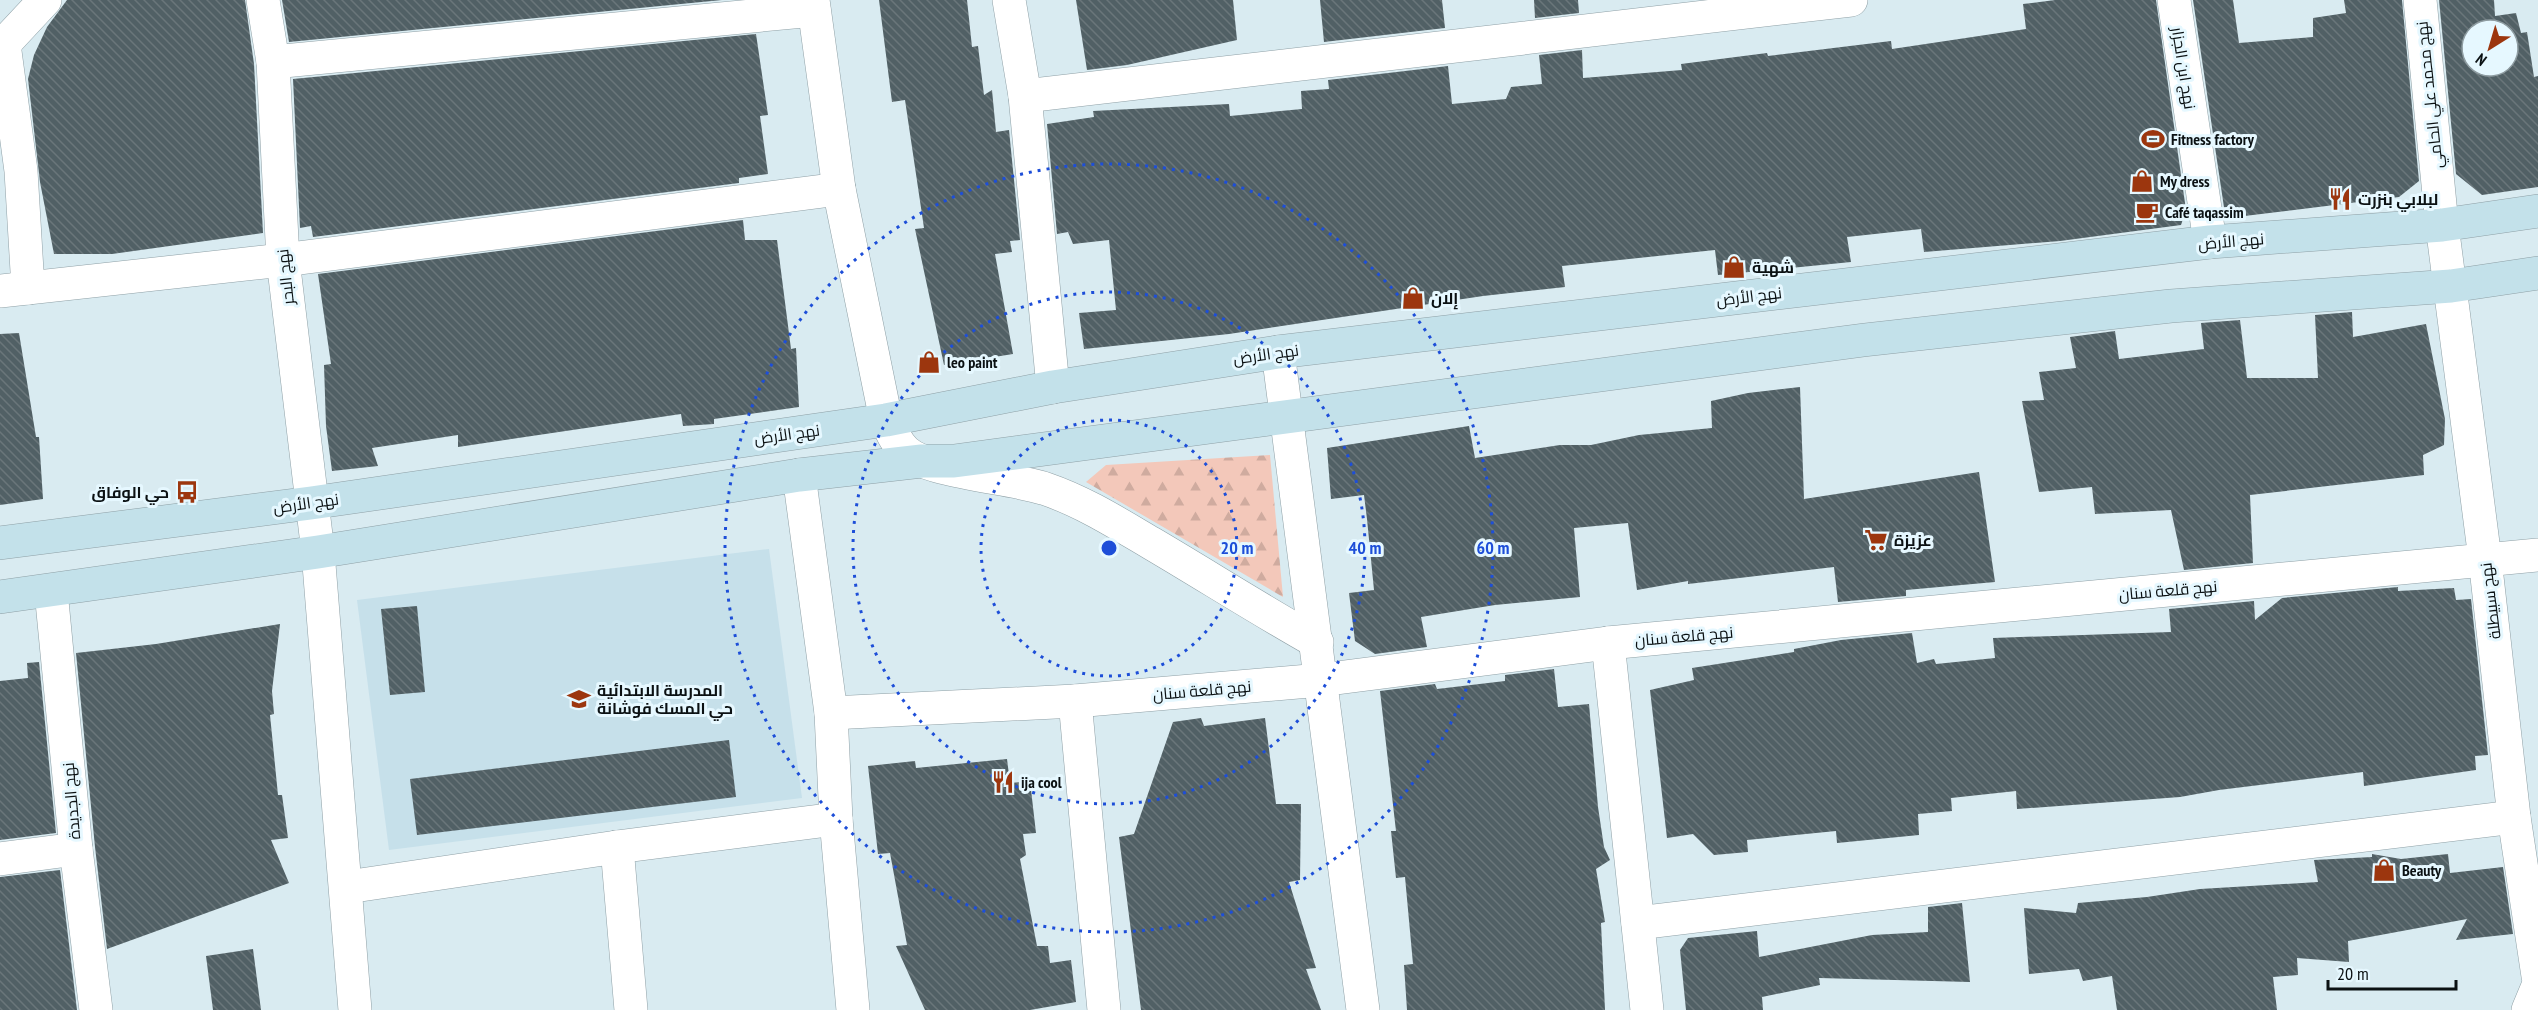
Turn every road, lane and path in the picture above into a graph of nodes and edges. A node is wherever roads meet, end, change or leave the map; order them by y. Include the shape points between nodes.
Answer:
1 (45, 0) edge
2 (263, 0) edge
3 (1009, 0) edge
4 (1851, 0) edge
5 (2174, 0) edge
6 (2420, 0) edge
7 (814, 5) edge
8 (2, 42) edge
9 (273, 62) junction
10 (1025, 96) junction
11 (838, 189) junction
12 (2538, 211) edge
13 (2442, 225) junction
14 (2210, 242) junction
15 (283, 260) junction
16 (2538, 273) edge
17 (2451, 285) junction
18 (14, 289) edge
19 (1278, 351) junction
20 (1053, 387) junction
21 (1285, 416) junction
22 (886, 420) junction
23 (922, 461) junction
24 (799, 475) junction
25 (311, 503) junction
26 (0, 543) edge
27 (318, 552) junction
28 (2538, 555) edge
29 (2485, 559) junction
30 (51, 591) junction
31 (0, 597) edge
32 (1317, 642) junction
33 (1608, 643) junction
34 (1321, 680) junction
35 (1075, 701) junction
36 (831, 714) junction
37 (2514, 817) junction
38 (836, 819) junction
39 (616, 847) junction
40 (76, 849) junction
41 (0, 859) edge
42 (347, 887) junction
43 (1638, 923) junction
44 (2538, 976) edge
45 (2538, 986) edge
46 (96, 1010) edge
47 (355, 1010) edge
48 (631, 1010) edge
49 (852, 1010) edge
50 (1104, 1010) edge
51 (1363, 1010) edge
52 (1647, 1010) edge
53 (2528, 1010) edge

1 - 8 street
2 - 9 street, نهج البحر
3 - 10 street
4 - 10 street
5 - 14 street, نهج ابن الجزار
6 - 13 street, نهج محمد علي الحامي
7 - 9 street
7 - 11 street
8 - 18 street via 21,171
9 - 15 street, نهج البحر
10 - 20 street
11 - 15 street
11 - 22 street
12 - 13 street, نهج الأرض
13 - 14 street, نهج الأرض
13 - 17 street, نهج سبيطلة
14 - 19 street, نهج الأرض
15 - 18 street
15 - 25 street, نهج البحر
16 - 17 street
17 - 21 street via 2171,306 1887,337
17 - 29 street, نهج سبيطلة
19 - 20 street, نهج الأرض
19 - 21 street
20 - 22 street, نهج الأرض
21 - 23 street via 954,461
21 - 32 street
22 - 23 street via 906,452
22 - 25 street, نهج الأرض
23 - 24 street
23 - 32 street via 1045,489 1096,510
24 - 27 street
24 - 36 street
25 - 26 street, نهج الأرض
25 - 27 street, نهج البحر
27 - 30 street
27 - 42 street, نهج البحر
28 - 29 street, نهج قلعة سنان
29 - 33 street, نهج قلعة سنان
29 - 37 street, نهج سبيطلة
30 - 31 street
30 - 40 street, نهج الجديدة
32 - 34 street
33 - 34 street, نهج قلعة سنان
33 - 43 street
34 - 35 street, نهج قلعة سنان
34 - 51 street
35 - 36 street, نهج قلعة سنان
35 - 50 street
36 - 38 street
37 - 43 street
37 - 44 street, نهج سبيطلة
38 - 39 street
38 - 49 street
39 - 42 street
39 - 48 street
40 - 41 street
40 - 46 street, نهج الجديدة
42 - 47 street, نهج البحر
43 - 52 street
45 - 53 street

